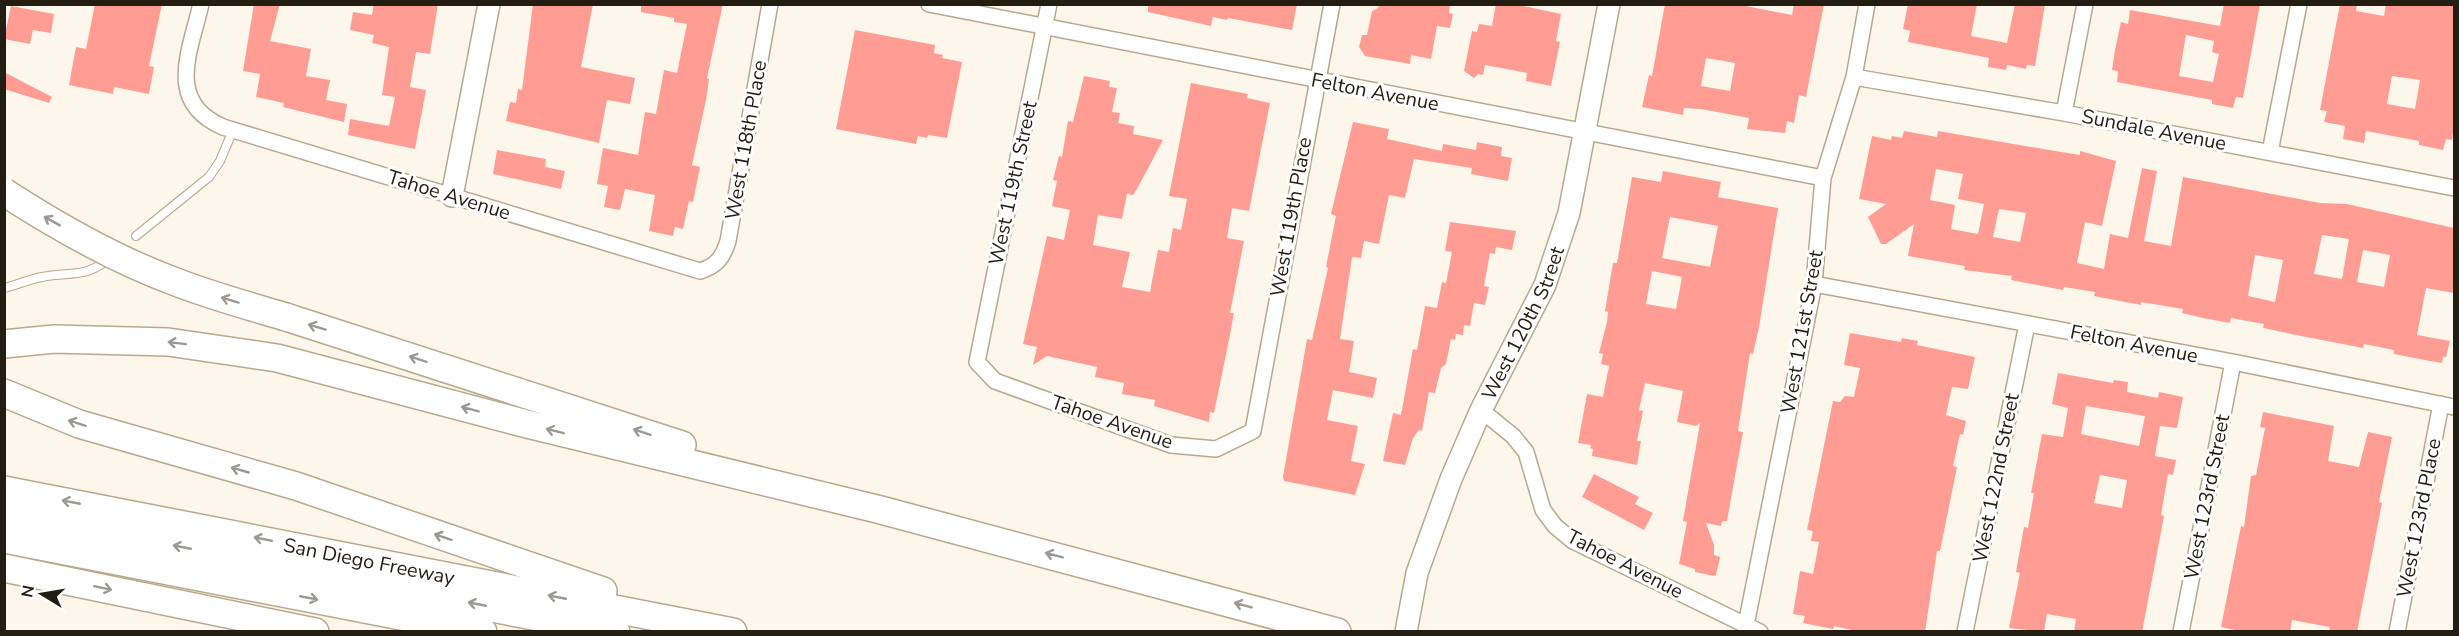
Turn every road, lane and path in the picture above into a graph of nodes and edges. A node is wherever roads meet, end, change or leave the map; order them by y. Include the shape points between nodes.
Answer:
1 (201, 4) edge
2 (489, 4) edge
3 (770, 4) edge
4 (928, 4) edge
5 (1050, 4) edge
6 (1332, 4) edge
7 (1610, 4) edge
8 (1867, 4) edge
9 (2085, 4) edge
10 (2299, 4) edge
11 (1046, 27) junction
12 (1854, 77) junction
13 (1316, 81) junction
14 (2064, 113) junction
15 (232, 130) junction
16 (1585, 132) junction
17 (2270, 152) junction
18 (1823, 178) junction
19 (2454, 188) edge
20 (4, 192) edge
21 (452, 196) junction
22 (136, 236) dead end
23 (106, 261) dead end
24 (710, 268) joint
25 (1814, 284) junction
26 (4, 288) edge
27 (2027, 324) junction
28 (4, 344) edge
29 (977, 362) joint
30 (2234, 362) junction
31 (4, 393) edge
32 (2448, 406) edge
33 (1481, 410) junction
34 (1253, 431) joint
35 (4, 490) edge
36 (877, 509) junction
37 (4, 514) edge
38 (4, 539) edge
39 (4, 568) edge
40 (697, 624) junction
41 (1753, 628) edge
42 (315, 632) edge
43 (483, 632) edge
44 (616, 632) edge
45 (733, 632) edge
46 (1337, 632) edge
47 (1406, 632) edge
48 (1965, 632) edge
49 (2181, 632) edge
50 (2397, 632) edge

1 - 15 street, Tahoe Avenue via 186,82 194,108 205,119
2 - 21 main road
3 - 24 street, West 118th Place via 728,241 722,257
4 - 11 street, Felton Avenue
5 - 11 street, West 119th Street
6 - 13 street, West 119th Place
7 - 16 main road, West 120th Street
8 - 12 street, West 121st Street
9 - 14 street
10 - 17 street
11 - 13 street, Felton Avenue
11 - 29 street, West 119th Street
12 - 14 street, Sundale Avenue
12 - 18 street, West 121st Street
13 - 16 street, Felton Avenue
13 - 34 street, West 119th Place
14 - 17 street, Sundale Avenue
15 - 21 street, Tahoe Avenue
15 - 22 lane via 209,177
16 - 18 street, Felton Avenue
16 - 33 main road, West 120th Street via 1569,213 1545,285
17 - 19 street, Sundale Avenue
18 - 25 street, West 121st Street
36 -> 20 highway, bridge via 175,282 131,263
21 - 24 street, Tahoe Avenue via 685,268
23 - 26 lane via 78,275 42,277
25 - 27 street, Felton Avenue
25 - 41 street, West 121st Street
27 - 30 street, Felton Avenue
27 - 48 street, West 122nd Street
36 -> 28 highway via 277,358 168,342 54,339
29 - 34 street, Tahoe Avenue via 995,381 1171,445 1216,449
30 - 32 street, Felton Avenue
30 - 49 street, West 123rd Street
40 -> 31 highway via 296,486 79,424
32 - 50 street, West 123rd Place
33 - 41 street, Tahoe Avenue via 1526,452 1543,510 1573,541
33 - 47 main road, West 120th Street via 1450,479 1417,573
40 -> 35 highway, San Diego Freeway
46 -> 36 highway
44 -> 37 highway
38 -> 43 highway
39 -> 42 highway
40 - 45 highway, San Diego Freeway

